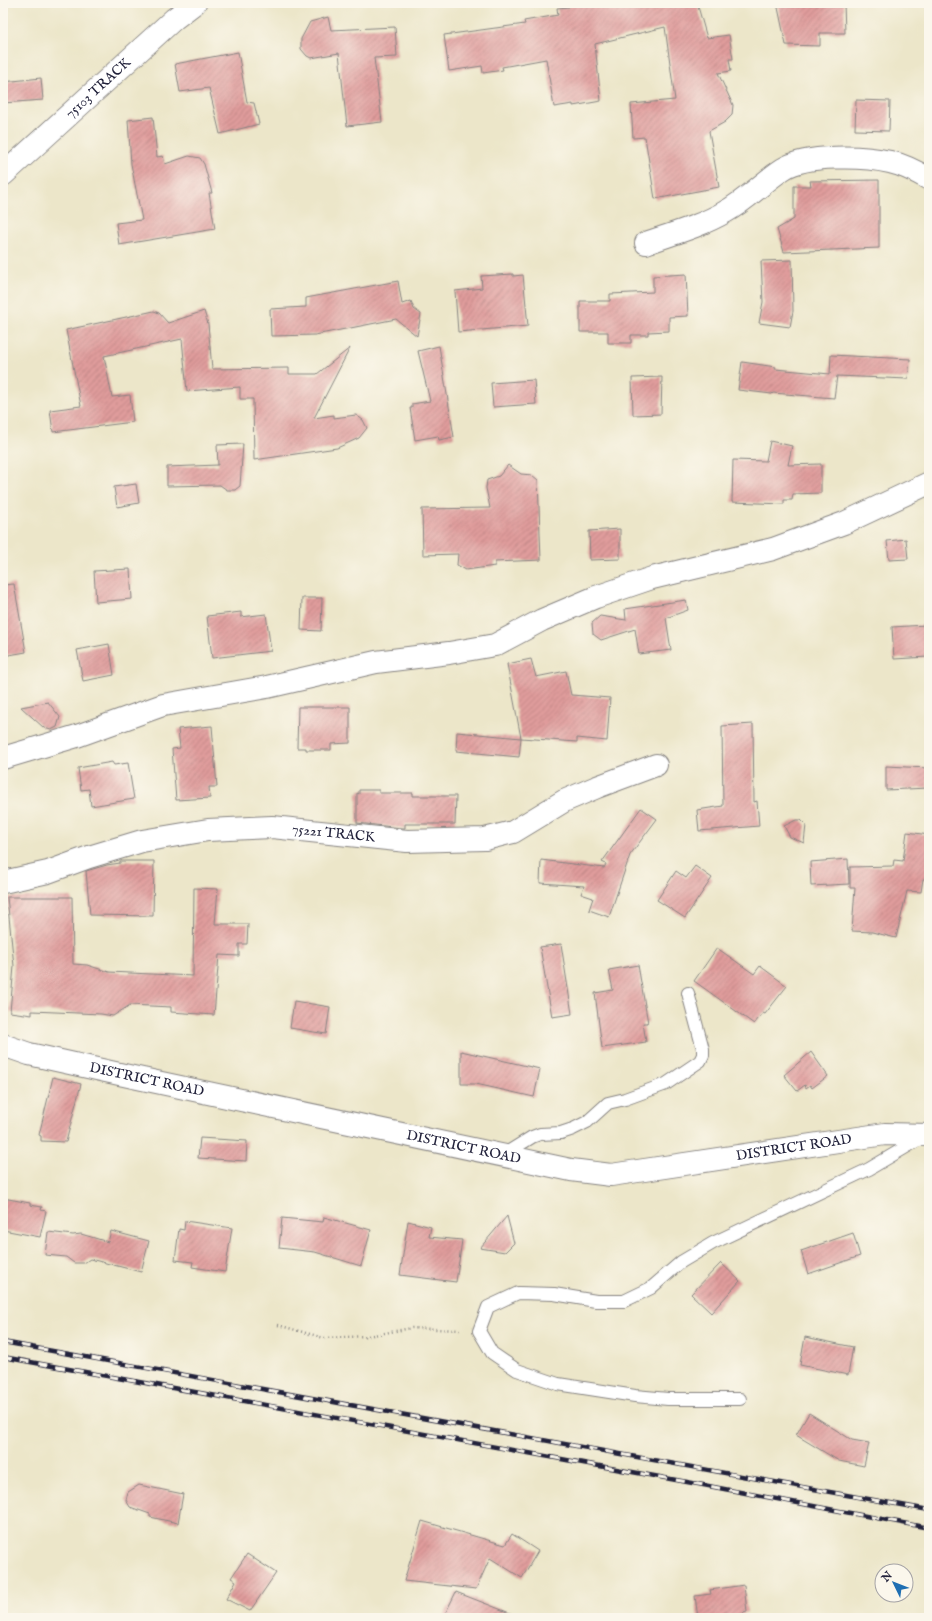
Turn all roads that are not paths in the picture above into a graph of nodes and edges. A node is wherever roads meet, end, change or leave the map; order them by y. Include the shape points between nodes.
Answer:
1 (195, 3) edge
2 (3, 175) edge
3 (929, 179) edge
4 (646, 243) dead end
5 (929, 482) edge
6 (3, 758) edge
7 (656, 765) dead end
8 (3, 882) edge
9 (688, 993) dead end
10 (3, 1044) edge
11 (928, 1135) edge
12 (502, 1156) junction
13 (740, 1399) dead end

1 - 2 street, 75103 TRACK
3 - 4 street via 890,162 845,158 798,162 783,169 745,200 724,213
5 - 6 street via 844,523 772,549 652,578 596,597 542,620 495,645 376,662 267,687 163,705 77,736
7 - 8 street, 75221 TRACK via 597,786 564,801 513,832 485,840 407,841 272,827 208,830 142,840 48,872
9 - 12 lane via 703,1049 700,1061 666,1084 608,1103 587,1122 573,1130 540,1134
10 - 12 street, DISTRICT ROAD via 29,1054 125,1076
11 - 12 street, DISTRICT ROAD via 885,1134 611,1175
11 - 13 lane via 869,1169 713,1244 681,1262 651,1288 624,1301 596,1301 554,1294 518,1293 488,1307 479,1331 492,1353 517,1370 558,1384 668,1399

